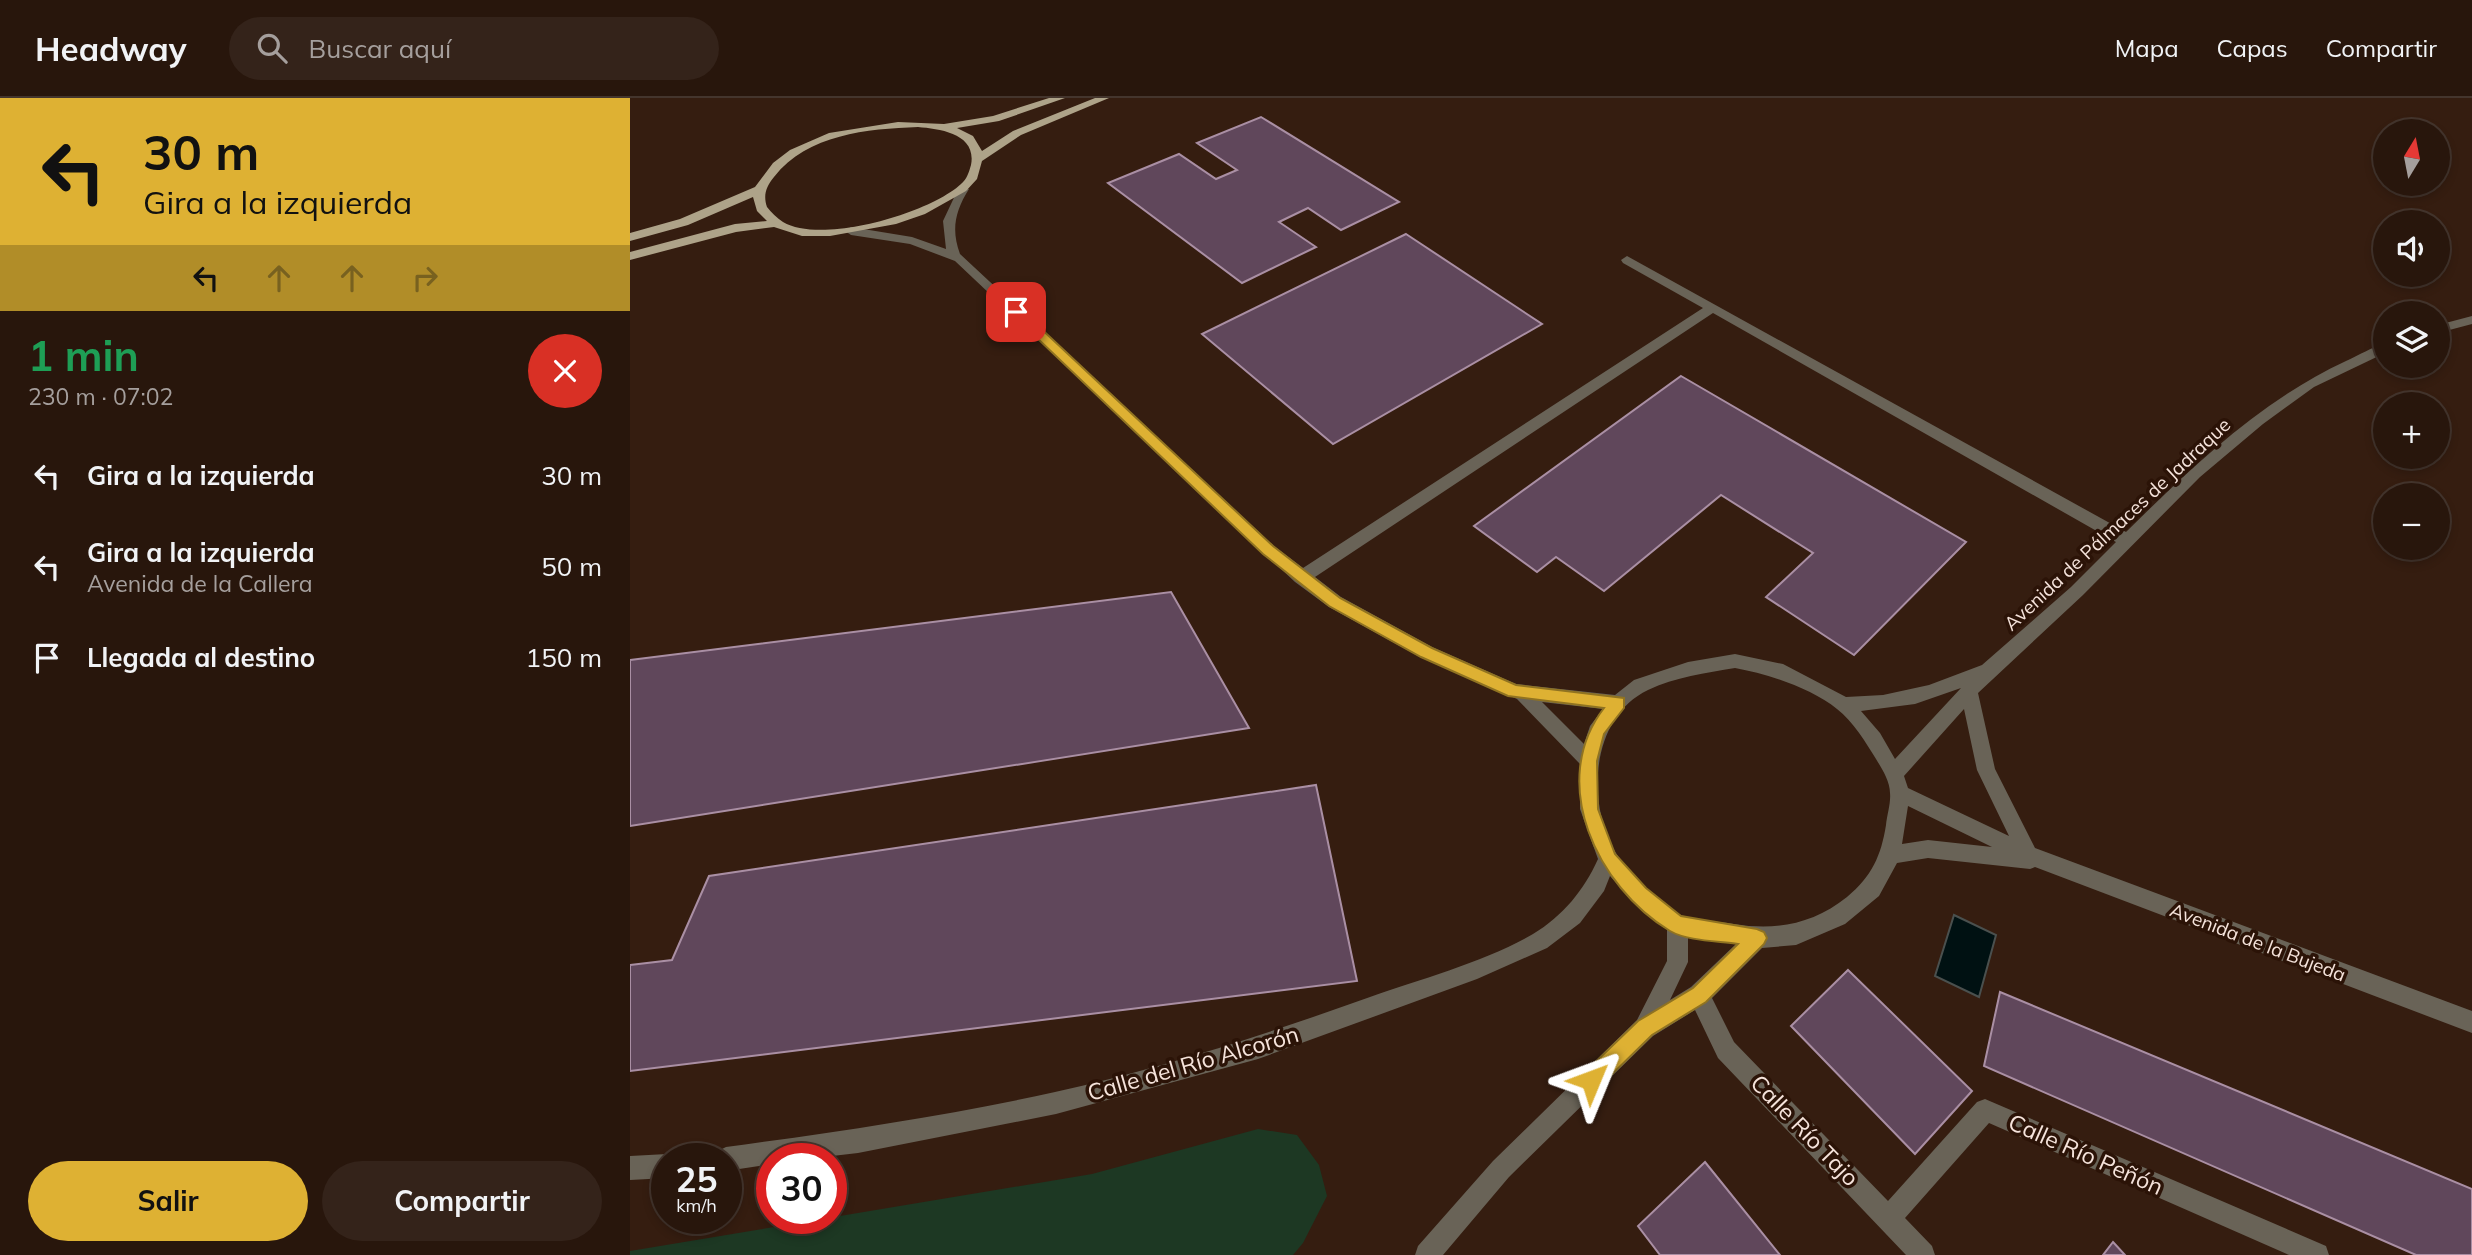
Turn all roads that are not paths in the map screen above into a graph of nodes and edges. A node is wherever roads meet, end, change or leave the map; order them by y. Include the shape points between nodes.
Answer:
1 (1060, 98) edge
2 (1104, 98) edge
3 (941, 126) junction
4 (978, 159) junction
5 (963, 189) junction
6 (759, 190) junction
7 (778, 223) junction
8 (851, 231) junction
9 (630, 237) edge
10 (954, 254) junction
11 (630, 256) edge
12 (1627, 260) dead end
13 (1712, 308) junction
14 (2472, 320) edge
15 (2450, 326) edge
16 (2373, 354) edge
17 (2128, 541) junction
18 (1301, 578) junction
19 (1988, 670) junction
20 (1969, 690) junction
21 (1524, 695) junction
22 (1618, 703) junction
23 (1844, 704) junction
24 (1589, 761) junction
25 (1894, 774) junction
26 (1900, 793) junction
27 (1891, 855) junction
28 (2036, 858) junction
29 (1608, 859) junction
30 (1677, 925) junction
31 (1757, 938) junction
32 (1699, 995) junction
33 (2472, 1023) edge
34 (1645, 1028) junction
35 (742, 1157) edge
36 (651, 1167) edge
37 (630, 1168) edge
38 (1890, 1217) junction
39 (1427, 1255) edge
40 (1923, 1255) edge
41 (2317, 1255) edge

1 - 3 main road via 995,119
2 - 4 main road via 1017,133
3 - 4 main road via 968,137 978,150
3 - 6 main road via 875,126 833,136 790,156
4 - 5 main road via 972,179
5 - 8 main road via 913,216
5 - 10 street via 954,201 946,230
6 - 7 main road via 765,214
6 - 9 main road via 704,215
7 - 8 main road via 815,232
7 - 11 main road via 735,228
8 - 10 street via 912,240
10 - 18 street
12 - 13 street
13 - 17 street
13 - 18 street
14 - 15 street
16 - 17 street, Avenida de Pálmaces de Jadraque via 2309,384 2259,421 2195,473
17 - 19 street, Avenida de Pálmaces de Jadraque
18 - 21 street via 1426,652
19 - 20 street, Avenida de Pálmaces de Jadraque
19 - 23 street via 1917,699
20 - 25 street, Avenida de Pálmaces de Jadraque
20 - 28 street via 1986,770
21 - 22 street
21 - 24 street
22 - 23 street via 1640,685 1688,668 1735,661 1777,669
22 - 24 street via 1596,731
23 - 25 street via 1874,739
24 - 29 street via 1590,809
25 - 26 street
26 - 27 street
26 - 28 street, Avenida de la Bujeda
27 - 28 street, Avenida de la Bujeda via 1928,849
27 - 31 street via 1872,889 1838,917 1796,935
28 - 33 street, Avenida de la Bujeda
29 - 30 street via 1639,894
29 - 35 street, Calle del Río Alcorón via 1597,884 1573,916 1540,941 1477,969 1258,1048 1056,1103 858,1141
30 - 31 street
30 - 34 street via 1678,962
31 - 32 street
32 - 34 street
32 - 38 street, Calle Río Tajo via 1727,1050
34 - 39 street via 1501,1169
36 - 37 street
38 - 40 street, Calle Río Tajo
38 - 41 street, Calle Río Peñón via 1985,1110

